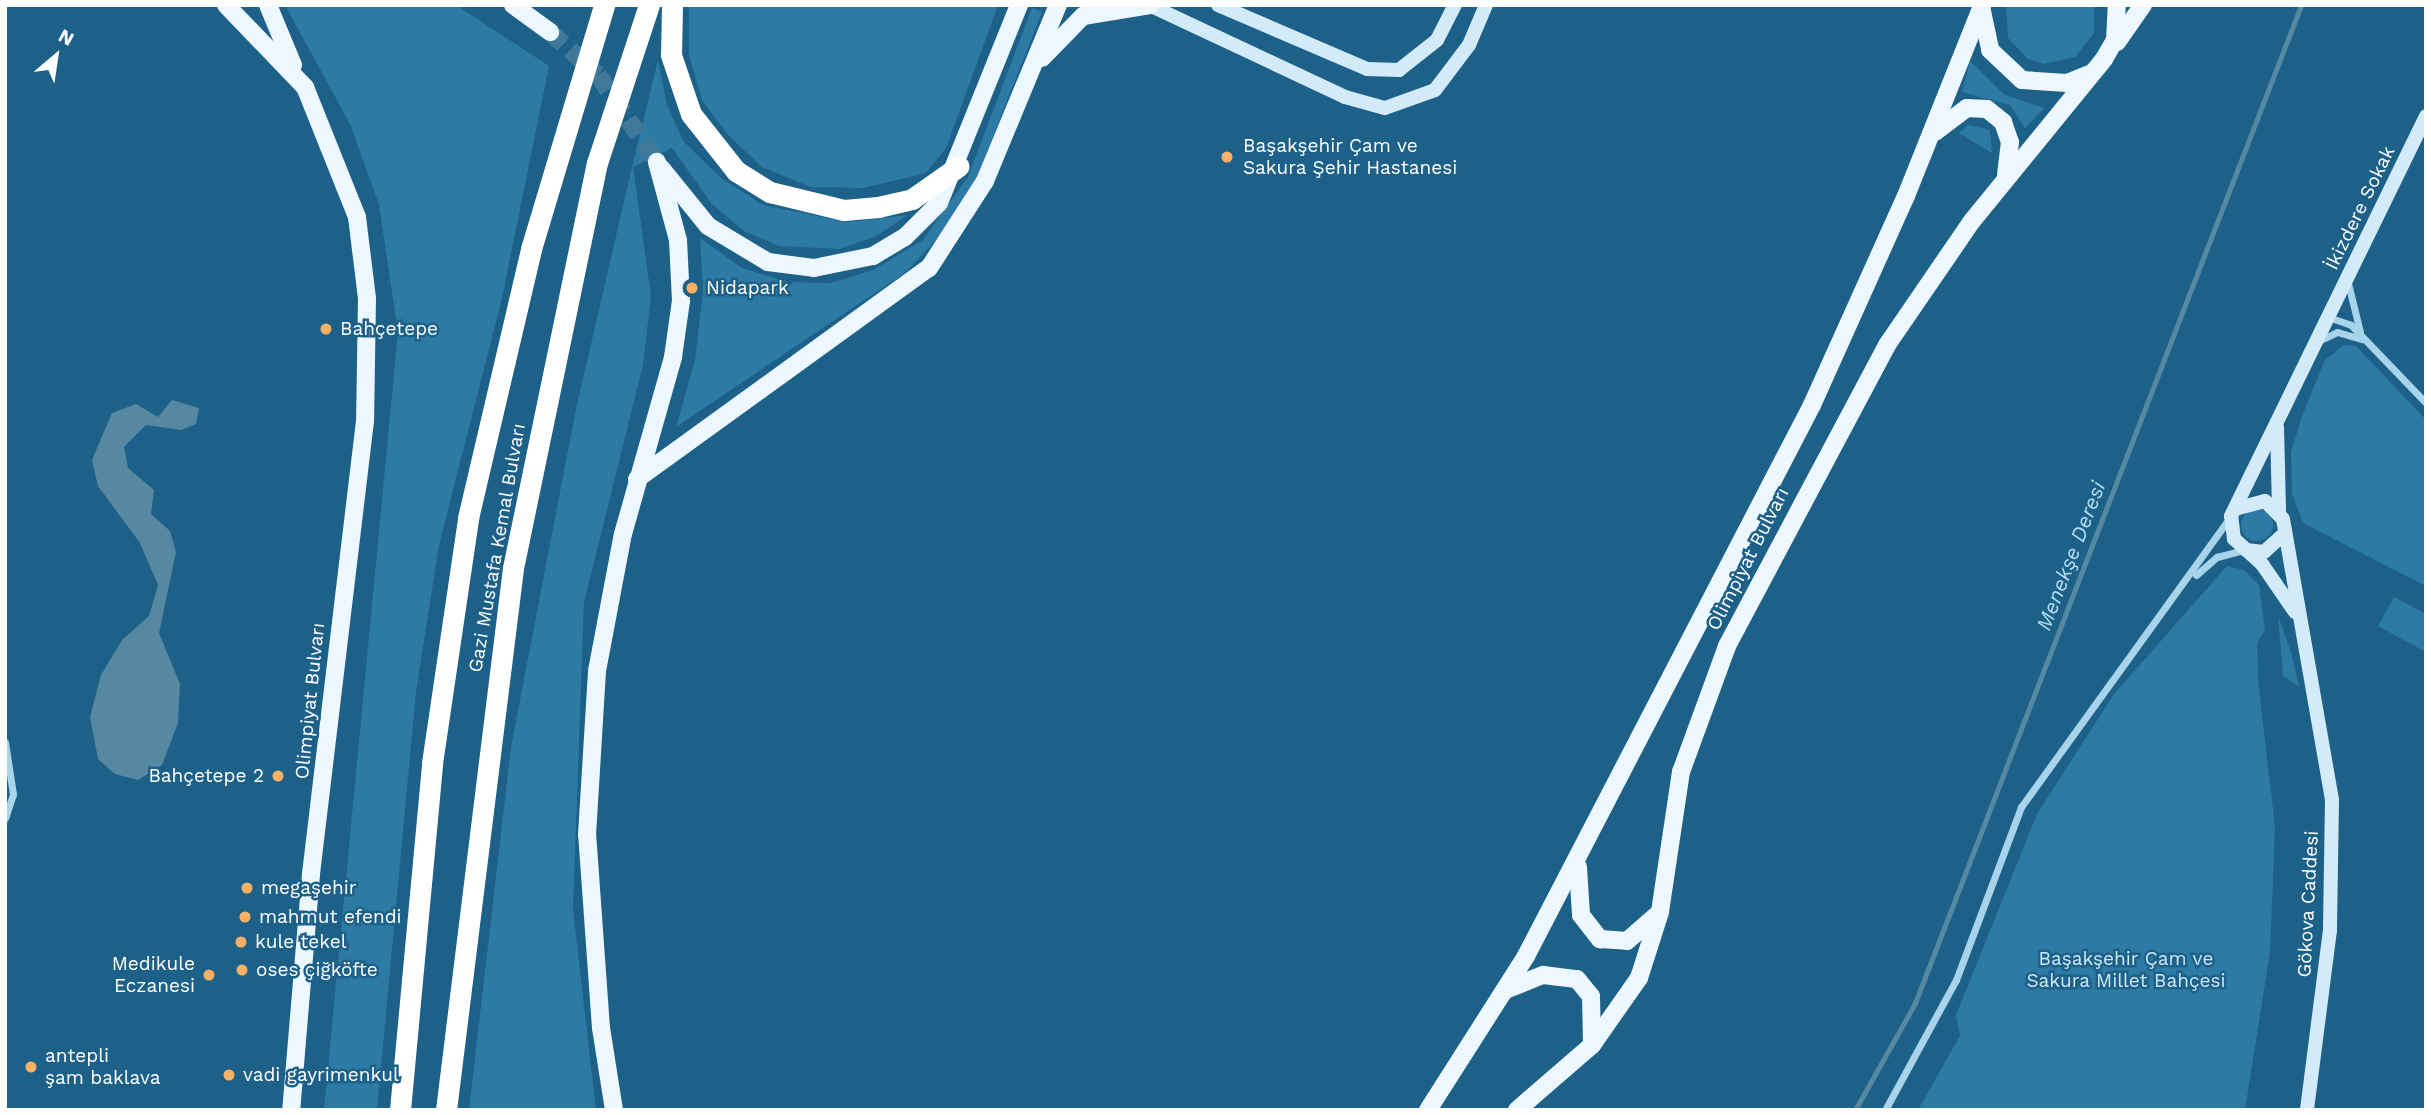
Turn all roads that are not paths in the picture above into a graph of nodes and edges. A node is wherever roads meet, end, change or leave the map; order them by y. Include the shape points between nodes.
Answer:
1 (226, 5) edge
2 (268, 5) edge
3 (513, 5) edge
4 (590, 5) edge
5 (604, 5) edge
6 (649, 5) edge
7 (672, 5) edge
8 (1058, 5) edge
9 (1149, 5) edge
10 (1218, 5) edge
11 (1455, 5) edge
12 (1486, 5) edge
13 (1982, 5) edge
14 (2117, 5) edge
15 (2143, 5) edge
16 (1017, 7) edge
17 (550, 32) tunnel mouth
18 (587, 59) junction
19 (2104, 59) junction
20 (1032, 68) junction
21 (304, 87) junction
22 (2426, 116) edge
23 (1930, 137) junction
24 (959, 166) junction
25 (2005, 179) junction
26 (2348, 278) junction
27 (2328, 317) junction
28 (2363, 340) junction
29 (2314, 344) junction
30 (2426, 403) edge
31 (2277, 422) junction
32 (637, 479) junction
33 (2279, 511) junction
34 (2233, 512) junction
35 (2282, 536) junction
36 (2246, 551) junction
37 (2190, 580) junction
38 (2300, 619) junction
39 (5, 742) edge
40 (5, 818) edge
41 (1579, 857) junction
42 (1660, 912) junction
43 (1508, 989) junction
44 (1592, 1045) junction
45 (291, 1110) edge
46 (401, 1110) edge
47 (446, 1110) edge
48 (614, 1110) edge
49 (1428, 1110) edge
50 (1517, 1110) edge
51 (1885, 1110) edge
52 (2307, 1110) edge

1 - 21 main road
2 - 21 main road, Olimpiyat Bulvarı
3 - 17 main road
4 - 18 highway
5 - 18 highway, Gazi Mustafa Kemal Bulvarı
6 - 47 highway, Gazi Mustafa Kemal Bulvarı via 597,163 513,568
7 - 24 highway via 671,55 691,114 736,170 770,192 844,210 878,207 922,194
8 - 20 main road
9 - 12 street via 1345,97 1385,108 1436,90 1469,45
9 - 20 main road via 1083,16
10 - 11 street via 1367,69 1399,70 1437,40
13 - 19 main road via 1990,50 2022,80 2067,83
13 - 23 main road
14 - 19 main road via 2115,40
15 - 19 main road, Olimpiyat Bulvarı
16 - 24 main road
18 - 46 highway, Gazi Mustafa Kemal Bulvarı via 531,249 468,518 432,763 412,1031
19 - 25 main road, Olimpiyat Bulvarı
20 - 32 main road via 985,181 929,268
21 - 45 main road, Olimpiyat Bulvarı via 357,217 367,298 365,421 313,860
22 - 26 street, İkizdere Sokak
23 - 25 main road via 1967,108 1987,109 2003,122 2010,142
23 - 41 main road via 1860,302
24 - 32 main road via 939,203 905,237 847,266 814,268 768,262 736,245 708,226 657,162 678,240 681,301 673,357
25 - 42 main road, Olimpiyat Bulvarı via 1911,306 1797,509 1698,712 1681,772
26 - 27 street, İkizdere Sokak
26 - 28 street
27 - 28 street via 2351,325
27 - 29 street, Gökova Caddesi
28 - 29 street via 2337,332
28 - 30 street
29 - 31 street, Gökova Caddesi
31 - 33 street, Gökova Caddesi
31 - 34 street, Gökova Caddesi
32 - 48 main road via 597,671 587,835 601,1028
33 - 34 street via 2256,500
33 - 35 street, Gökova Caddesi
34 - 36 street, Gökova Caddesi via 2234,539
34 - 37 street
35 - 36 street via 2264,552
35 - 38 street, Gökova Caddesi
36 - 37 street via 2217,557
36 - 38 street, Gökova Caddesi
37 - 51 street via 2090,703 2021,807 1956,980
38 - 52 street, Gökova Caddesi via 2320,713 2334,859
39 - 40 street via 13,794
41 - 42 main road via 1576,898 1588,929 1600,939 1627,941
41 - 43 main road
42 - 44 main road, Olimpiyat Bulvarı via 1639,978
43 - 44 main road via 1543,975 1577,979 1591,996
43 - 49 main road
44 - 50 main road, Olimpiyat Bulvarı

